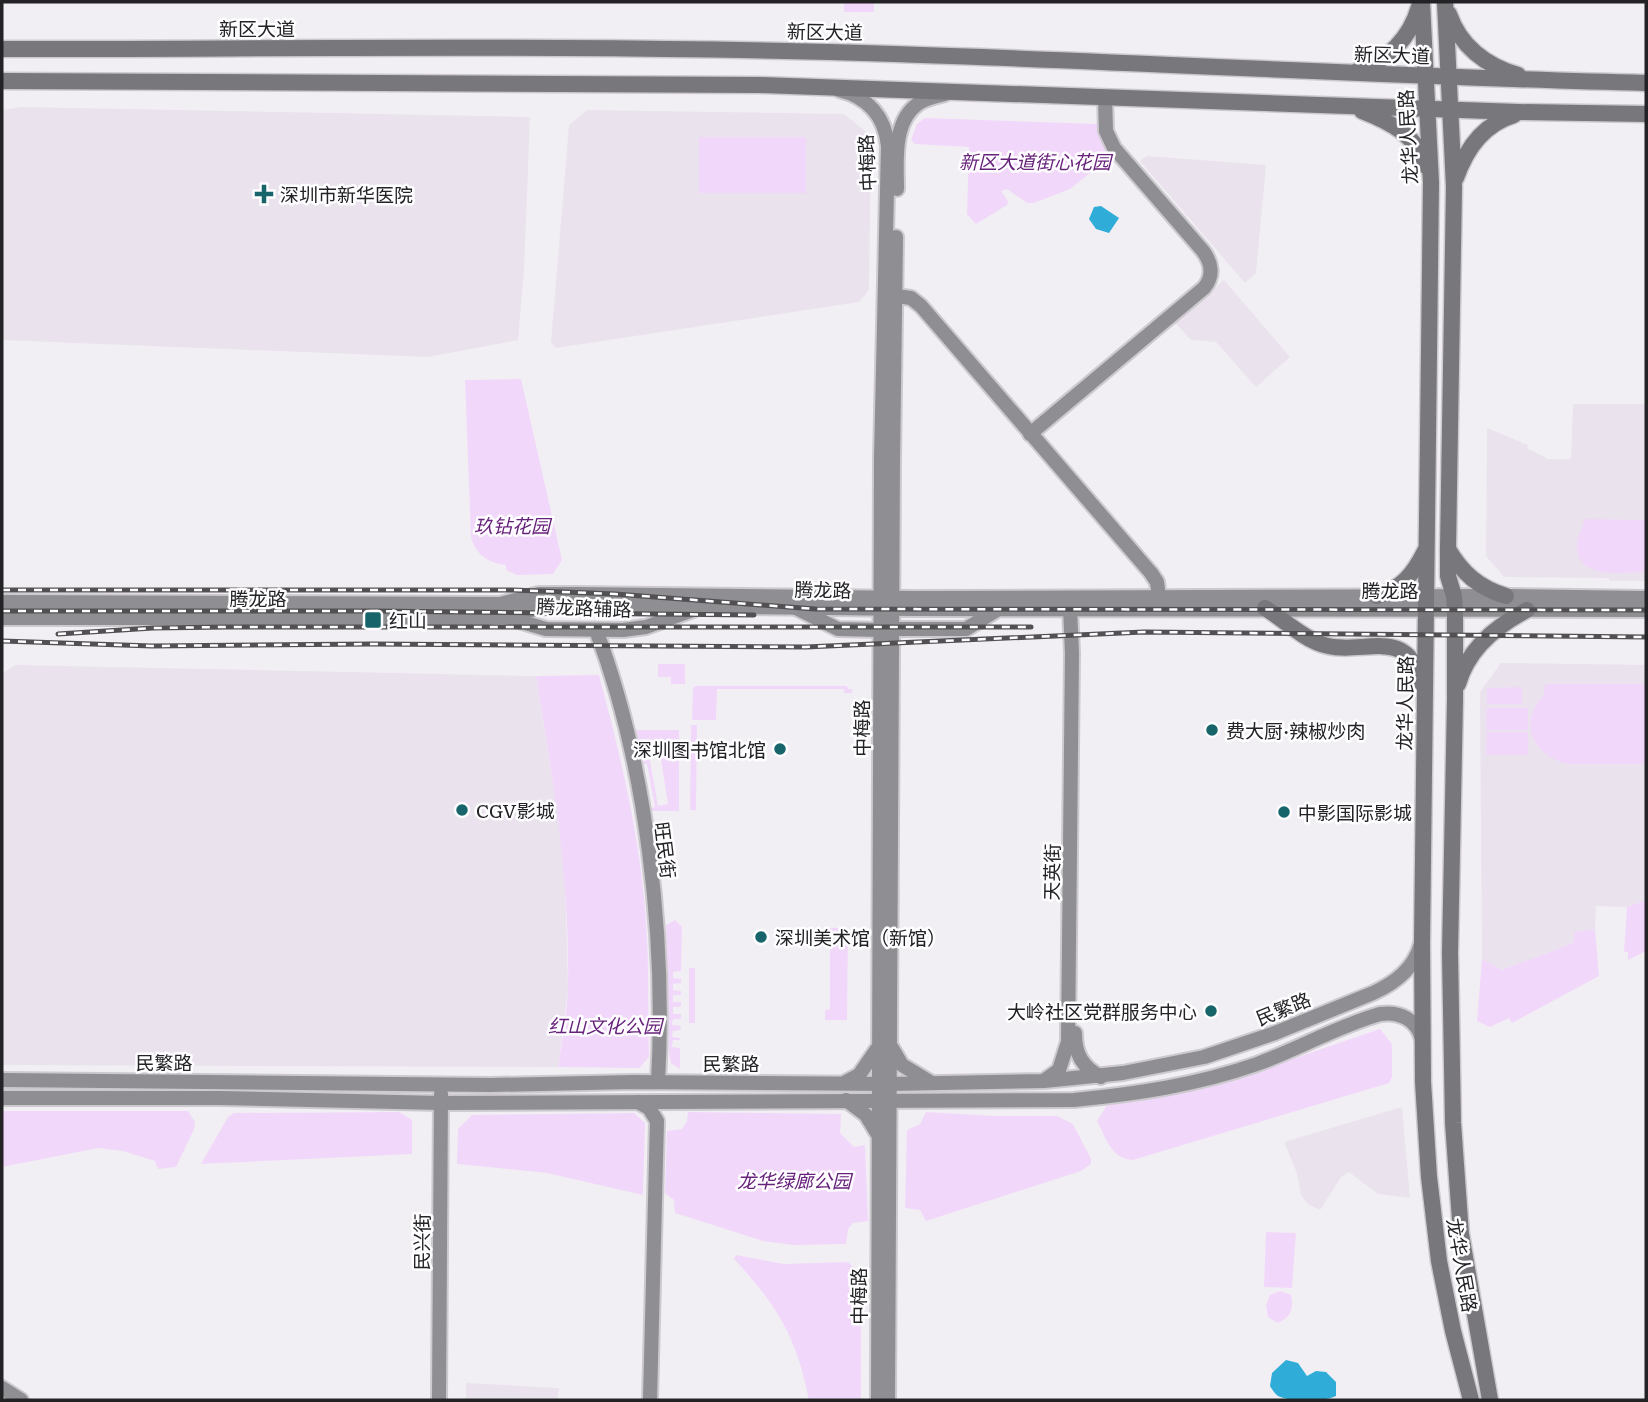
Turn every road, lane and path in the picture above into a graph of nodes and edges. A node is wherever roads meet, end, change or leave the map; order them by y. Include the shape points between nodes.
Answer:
1 (1422, 2) edge
2 (1446, 2) edge
3 (2, 49) edge
4 (1346, 74) junction
5 (1426, 76) junction
6 (1448, 78) junction
7 (1534, 80) junction
8 (2, 82) edge
9 (1646, 83) edge
10 (831, 88) junction
11 (953, 91) junction
12 (1105, 97) junction
13 (1345, 106) junction
14 (1429, 109) junction
15 (1451, 110) junction
16 (1524, 113) junction
17 (1646, 114) edge
18 (1431, 183) junction
19 (1454, 187) junction
20 (896, 296) junction
21 (1030, 433) junction
22 (1427, 545) junction
23 (1448, 549) junction
24 (2, 595) edge
25 (1377, 596) junction
26 (1506, 596) junction
27 (1159, 597) junction
28 (1646, 598) edge
29 (2, 602) edge
30 (28, 602) junction
31 (887, 603) junction
32 (1426, 603) junction
33 (1455, 603) junction
34 (996, 604) junction
35 (703, 607) junction
36 (795, 608) junction
37 (1070, 608) junction
38 (1265, 608) junction
39 (1527, 610) junction
40 (1646, 610) edge
41 (503, 617) junction
42 (2, 618) edge
43 (17, 618) junction
44 (596, 629) junction
45 (887, 630) junction
46 (2, 632) edge
47 (1072, 653) junction
48 (1455, 700) junction
49 (1425, 706) junction
50 (1422, 943) junction
51 (1422, 1039) junction
52 (885, 1044) junction
53 (1101, 1077) junction
54 (2, 1080) edge
55 (1044, 1081) junction
56 (658, 1082) junction
57 (844, 1083) junction
58 (884, 1083) junction
59 (935, 1083) junction
60 (436, 1085) junction
61 (2, 1098) edge
62 (845, 1100) junction
63 (884, 1100) junction
64 (637, 1101) junction
65 (680, 1101) junction
66 (924, 1101) junction
67 (436, 1102) junction
68 (657, 1121) junction
69 (884, 1135) junction
70 (2, 1388) edge
71 (21, 1400) edge
72 (429, 1400) edge
73 (439, 1400) edge
74 (650, 1400) edge
75 (878, 1400) edge
76 (888, 1400) edge
77 (1471, 1400) edge
78 (1490, 1400) edge

1 - 4 main road via 1408,34 1392,51 1366,68
1 - 5 main road, 龙华人民路
2 - 6 main road, 龙华人民路
2 - 7 main road via 1455,29 1474,52 1499,68
3 - 4 main road, 新区大道 via 752,51
4 - 5 main road, 新区大道
5 - 6 main road, 新区大道
5 - 14 main road, 龙华人民路
6 - 7 main road, 新区大道
6 - 15 main road, 龙华人民路
7 - 9 main road, 新区大道
8 - 10 main road
10 - 11 main road
10 - 31 main road, 中梅路 via 868,103 887,137 883,332
11 - 12 main road
11 - 20 main road, 中梅路 via 919,103 909,112 901,132
12 - 13 main road
12 - 21 main road via 1106,131 1114,148 1203,251 1210,277 1204,288
13 - 14 main road
13 - 18 main road via 1389,123 1409,137 1426,163
14 - 15 main road
14 - 18 main road, 龙华人民路
15 - 16 main road
15 - 19 main road, 龙华人民路
16 - 17 main road
16 - 19 main road via 1502,119 1480,135 1461,165
18 - 22 main road, 龙华人民路
19 - 23 main road, 龙华人民路
20 - 21 main road via 911,298 921,306
20 - 31 main road, 中梅路
21 - 27 main road via 1152,573
22 - 25 main road via 1401,586
22 - 32 main road, 龙华人民路
23 - 26 main road via 1471,579
23 - 33 main road, 龙华人民路
24 - 30 main road
25 - 27 main road, 腾龙路
25 - 32 main road, 腾龙路
26 - 28 main road, 腾龙路
26 - 33 main road, 腾龙路
27 - 34 main road, 腾龙路
29 - 30 main road, 腾龙路
30 - 31 main road, 腾龙路 via 500,604 539,594 575,594
31 - 34 main road, 腾龙路
31 - 36 main road, 腾龙路
31 - 45 main road, 中梅路
32 - 33 main road, 腾龙路
32 - 38 main road, 腾龙路
32 - 49 main road, 龙华人民路
33 - 39 main road, 腾龙路
33 - 48 main road, 龙华人民路
34 - 37 main road, 腾龙路
34 - 45 main road via 966,629
35 - 36 main road, 腾龙路
35 - 41 main road, 腾龙路 via 553,606
35 - 44 main road, 腾龙路辅路 via 634,629
36 - 45 main road via 838,629
37 - 38 main road, 腾龙路
37 - 47 main road, 天英街
38 - 49 main road via 1328,646 1388,646 1404,651 1418,669
39 - 40 main road, 腾龙路
39 - 48 main road via 1496,629 1472,655
41 - 43 main road, 腾龙路
41 - 44 main road, 腾龙路辅路 via 546,629
42 - 43 main road, 腾龙路
43 - 46 main road
44 - 56 main road, 旺民街 via 624,722 646,839 658,968
45 - 52 main road, 中梅路
47 - 53 main road, 天英街 via 1081,709 1075,1043 1082,1062
47 - 55 main road, 天英街 via 1068,1042 1059,1070
48 - 78 main road, 龙华人民路 via 1450,953 1453,1123 1461,1234
49 - 50 main road, 龙华人民路
50 - 51 main road, 龙华人民路
50 - 53 main road, 民繁路 via 1402,976 1373,993 1230,1049
51 - 66 main road, 民繁路 via 1410,1020 1387,1013 1257,1064 1172,1087 1074,1100
51 - 77 main road, 龙华人民路 via 1433,1221
52 - 57 main road via 859,1075
52 - 58 main road, 中梅路
52 - 59 main road via 902,1065
53 - 55 main road, 民繁路
54 - 60 main road, 民繁路
55 - 59 main road, 民繁路
56 - 57 main road, 民繁路
56 - 60 main road, 民繁路
57 - 58 main road, 民繁路
58 - 59 main road, 民繁路
58 - 63 main road, 中梅路
60 - 67 main road, 民兴街
61 - 67 main road, 民繁路
62 - 63 main road, 民繁路
62 - 65 main road, 民繁路
62 - 69 main road
63 - 66 main road, 民繁路
63 - 69 main road, 中梅路
64 - 65 main road, 民繁路
64 - 67 main road, 民繁路
64 - 68 main road via 649,1108
65 - 68 main road
66 - 69 main road via 902,1112
67 - 72 main road, 民兴街
67 - 73 main road, 民兴街
68 - 74 main road
69 - 75 main road, 中梅路
69 - 76 main road, 中梅路
70 - 71 main road

